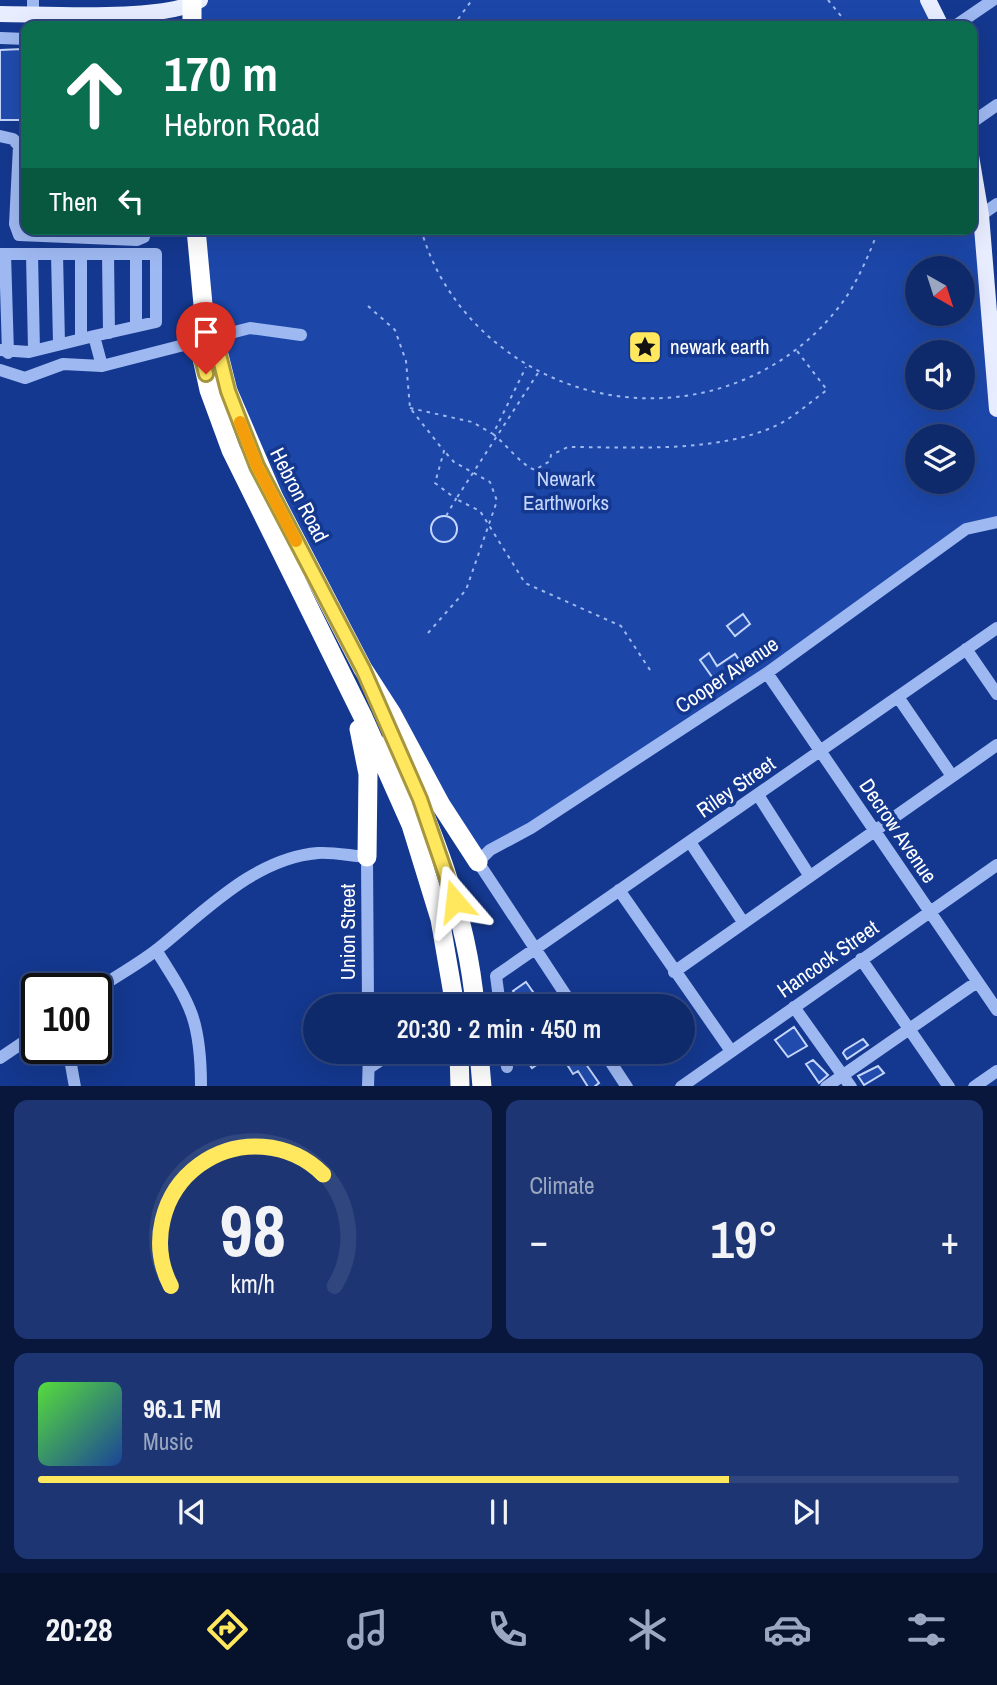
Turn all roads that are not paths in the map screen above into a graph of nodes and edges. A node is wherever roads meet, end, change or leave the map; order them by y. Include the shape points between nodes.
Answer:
1 (23, 0) edge
2 (928, 0) edge
3 (993, 0) edge
4 (193, 1) edge
5 (33, 13) edge
6 (0, 14) edge
7 (192, 21) edge
8 (938, 21) edge
9 (962, 21) edge
10 (0, 34) edge
11 (21, 38) edge
12 (997, 105) edge
13 (977, 119) edge
14 (0, 136) edge
15 (21, 145) edge
16 (21, 157) edge
17 (977, 191) edge
18 (997, 204) edge
19 (981, 215) junction
20 (21, 235) edge
21 (112, 235) edge
22 (144, 235) edge
23 (197, 235) edge
24 (2, 254) edge
25 (32, 254) junction
26 (57, 254) junction
27 (81, 254) junction
28 (108, 254) junction
29 (136, 254) junction
30 (136, 327) junction
31 (109, 333) junction
32 (301, 335) dead end
33 (94, 336) junction
34 (206, 337) junction
35 (81, 338) junction
36 (59, 343) junction
37 (34, 350) junction
38 (4, 352) edge
39 (102, 366) junction
40 (0, 370) edge
41 (997, 409) edge
42 (997, 522) edge
43 (997, 628) edge
44 (966, 649) junction
45 (363, 669) junction
46 (767, 673) junction
47 (344, 681) junction
48 (997, 694) edge
49 (898, 697) junction
50 (997, 745) edge
51 (822, 751) junction
52 (952, 776) junction
53 (758, 795) junction
54 (874, 830) junction
55 (690, 842) junction
56 (367, 857) junction
57 (478, 862) junction
58 (997, 865) edge
59 (809, 875) junction
60 (619, 890) junction
61 (928, 912) junction
62 (743, 922) junction
63 (533, 949) junction
64 (156, 950) junction
65 (861, 959) junction
66 (674, 972) junction
67 (112, 979) edge
68 (977, 982) junction
69 (368, 994) edge
70 (453, 994) edge
71 (473, 994) edge
72 (498, 994) edge
73 (565, 994) edge
74 (794, 1007) junction
75 (997, 1010) edge
76 (909, 1030) junction
77 (21, 1044) edge
78 (731, 1051) junction
79 (0, 1058) edge
80 (71, 1064) edge
81 (369, 1064) edge
82 (375, 1064) edge
83 (459, 1064) edge
84 (480, 1064) edge
85 (507, 1064) edge
86 (612, 1064) edge
87 (507, 1067) dead end
88 (369, 1068) junction
89 (997, 1071) edge
90 (843, 1075) junction
91 (75, 1086) edge
92 (201, 1086) edge
93 (368, 1086) edge
94 (460, 1086) edge
95 (482, 1086) edge
96 (626, 1086) edge
97 (682, 1086) edge
98 (827, 1086) edge
99 (850, 1086) edge
100 (948, 1086) edge
101 (975, 1086) edge

1 - 5 street
2 - 8 main road
3 - 9 street
4 - 5 main road via 150,12
4 - 7 highway
5 - 6 main road
10 - 11 street
12 - 13 street
14 - 15 street
16 - 20 street via 15,224
17 - 19 main road
18 - 19 street
19 - 41 main road
21 - 22 street via 137,240
23 - 34 highway, Hebron Road
24 - 25 street
24 - 38 street
25 - 26 street
25 - 37 street
26 - 27 street
26 - 36 street
27 - 28 street
27 - 35 street
28 - 29 street
28 - 31 street
29 - 30 street
29 - 30 street via 156,254 156,322
30 - 31 street
31 - 33 street
32 - 34 street via 250,328
33 - 35 street
33 - 39 street
34 - 39 street
34 - 45 highway, Hebron Road via 219,355 257,466
34 - 47 highway, Hebron Road via 202,358 209,390 231,450
35 - 36 street
36 - 37 street
37 - 38 street
39 - 40 street via 63,364 25,378
42 - 46 street, Cooper Avenue via 967,529
43 - 44 street, Riley Street
44 - 48 street
44 - 49 street, Riley Street
45 - 57 highway
45 - 71 highway via 437,844 455,901
46 - 51 street, Decrow Avenue
46 - 57 street, Cooper Avenue via 531,828 489,850
47 - 56 highway via 364,743
47 - 70 highway via 421,852 440,919
49 - 51 street, Riley Street
49 - 52 street
50 - 52 street
51 - 53 street, Riley Street
51 - 54 street, Decrow Avenue
52 - 54 street
53 - 55 street, Riley Street
53 - 59 street
54 - 59 street
54 - 61 street, Decrow Avenue
55 - 60 street, Riley Street
55 - 62 street
56 - 64 street via 318,853 252,876
56 - 69 street, Union Street
57 - 63 street
58 - 61 street, Hancock Street
59 - 62 street
60 - 63 street, Riley Street
60 - 66 street
61 - 65 street, Hancock Street
61 - 68 street, Decrow Avenue
62 - 66 street
63 - 72 street, Riley Street via 496,976
63 - 73 street
64 - 67 street
64 - 92 street via 193,1010 201,1052
65 - 74 street, Hancock Street
65 - 76 street
66 - 78 street
68 - 75 street, Decrow Avenue
68 - 76 street
74 - 78 street, Hancock Street
74 - 90 street
76 - 90 street
76 - 100 street
77 - 79 street
78 - 97 street, Hancock Street
80 - 91 street
81 - 88 street
82 - 88 street
83 - 94 highway
84 - 95 highway
85 - 87 street
86 - 96 street
88 - 93 street
89 - 101 street
90 - 98 street
90 - 99 street

